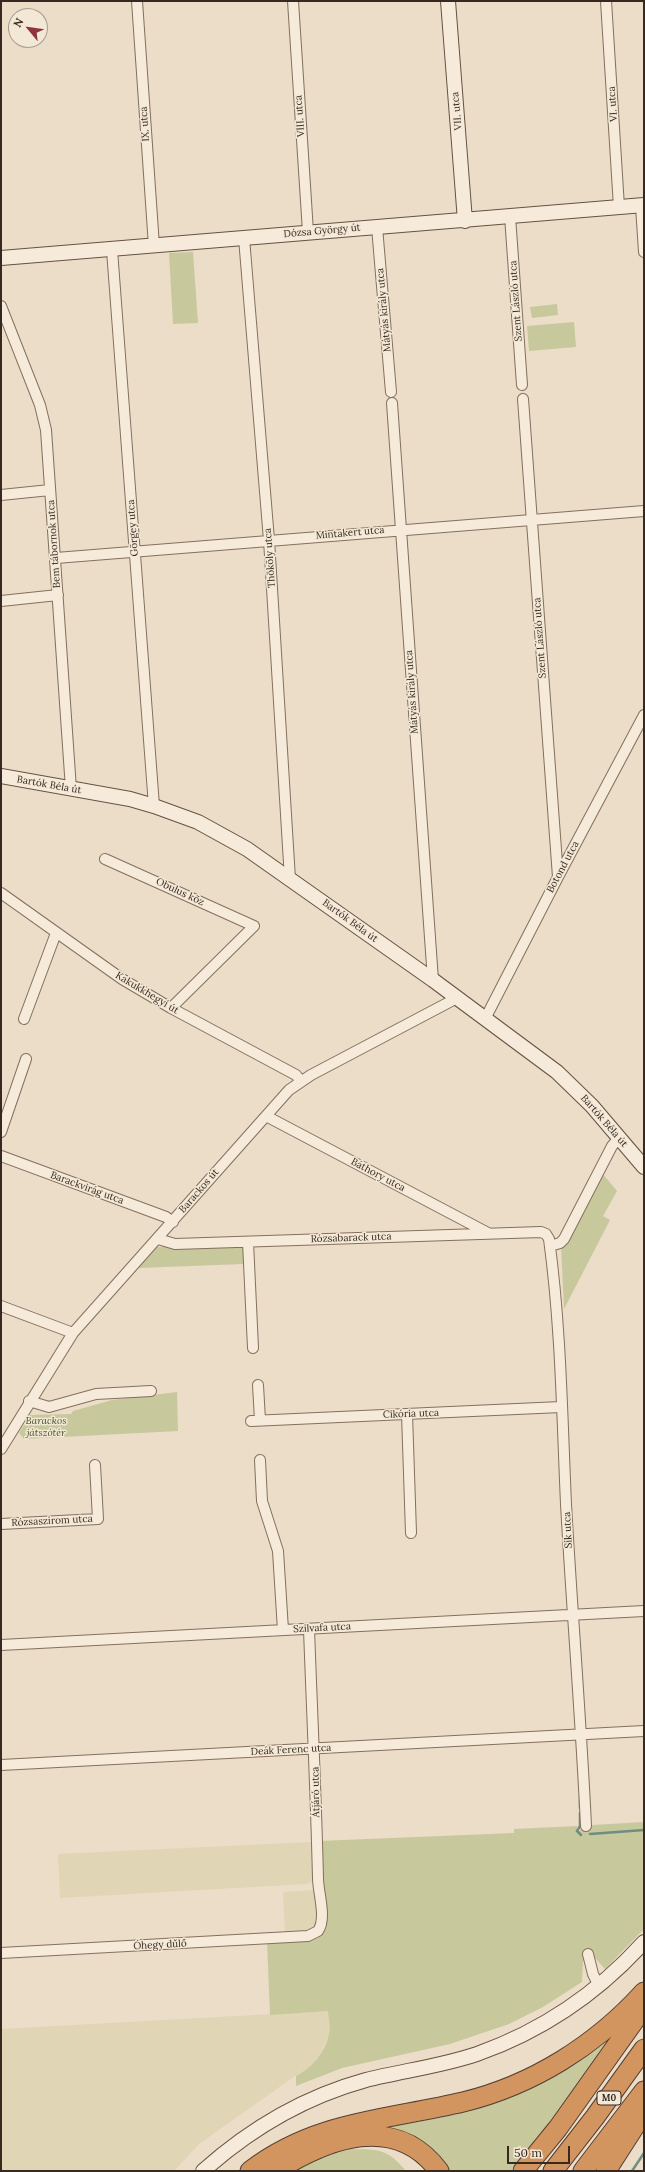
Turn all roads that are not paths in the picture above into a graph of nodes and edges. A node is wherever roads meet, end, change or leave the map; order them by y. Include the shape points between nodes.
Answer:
1 (137, 1) edge
2 (293, 1) edge
3 (448, 1) edge
4 (606, 1) edge
5 (642, 205) edge
6 (619, 208) junction
7 (510, 216) junction
8 (465, 221) junction
9 (377, 227) junction
10 (308, 232) junction
11 (244, 238) junction
12 (154, 246) junction
13 (112, 250) junction
14 (644, 252) edge
15 (1, 258) edge
16 (1, 306) edge
17 (522, 385) dead end
18 (391, 392) dead end
19 (523, 399) dead end
20 (392, 403) dead end
21 (50, 490) junction
22 (1, 495) edge
23 (644, 510) edge
24 (531, 518) junction
25 (400, 529) junction
26 (269, 540) junction
27 (135, 551) junction
28 (56, 558) junction
29 (58, 596) junction
30 (1, 601) edge
31 (644, 715) edge
32 (1, 776) edge
33 (72, 789) junction
34 (154, 806) junction
35 (106, 859) dead end
36 (558, 877) junction
37 (290, 879) junction
38 (1, 893) edge
39 (56, 933) junction
40 (433, 980) junction
41 (457, 998) junction
42 (171, 1008) junction
43 (24, 1019) dead end
44 (485, 1019) junction
45 (26, 1059) dead end
46 (301, 1081) junction
47 (266, 1116) junction
48 (1, 1132) edge
49 (619, 1138) junction
50 (1, 1156) edge
51 (644, 1167) edge
52 (173, 1222) junction
53 (490, 1234) junction
54 (546, 1234) joint
55 (158, 1239) junction
56 (248, 1242) junction
57 (550, 1246) junction
58 (1, 1306) edge
59 (73, 1333) junction
60 (253, 1348) dead end
61 (258, 1385) dead end
62 (151, 1391) dead end
63 (30, 1401) junction
64 (561, 1407) junction
65 (407, 1414) junction
66 (1, 1450) edge
67 (260, 1460) dead end
68 (95, 1465) dead end
69 (1, 1524) edge
70 (411, 1533) dead end
71 (644, 1610) edge
72 (572, 1614) junction
73 (308, 1629) junction
74 (283, 1630) junction
75 (1, 1646) edge
76 (644, 1731) edge
77 (581, 1734) junction
78 (315, 1748) junction
79 (1, 1764) edge
80 (586, 1826) dead end
81 (318, 1931) joint
82 (644, 1942) edge
83 (1, 1953) edge
84 (588, 1954) dead end
85 (599, 1986) junction
86 (644, 1992) edge
87 (644, 2007) edge
88 (644, 2049) edge
89 (644, 2091) edge
90 (644, 2112) edge
91 (203, 2171) edge
92 (250, 2171) edge
93 (276, 2171) edge
94 (439, 2171) edge
95 (523, 2171) edge
96 (553, 2171) edge
97 (583, 2171) edge
98 (606, 2171) edge

1 - 12 street, IX. utca
2 - 10 street, VIII. utca
3 - 8 street, VII. utca
4 - 6 street, VI. utca
5 - 6 street, Dózsa György út
5 - 14 street
6 - 7 street, Dózsa György út
7 - 8 street, Dózsa György út
7 - 17 street, Szent László utca
8 - 9 street, Dózsa György út
9 - 10 street, Dózsa György út
9 - 18 street, Mátyás király utca
10 - 11 street, Dózsa György út
11 - 12 street, Dózsa György út
11 - 26 street, Thököly utca
12 - 13 street, Dózsa György út
13 - 15 street, Dózsa György út
13 - 27 street, Görgey utca
16 - 21 street, Bem tábornok utca via 44,419
19 - 24 street, Szent László utca
20 - 25 street, Mátyás király utca
21 - 22 street
21 - 28 street, Bem tábornok utca
23 - 24 street, Mintakert utca
24 - 25 street, Mintakert utca
24 - 36 street, Szent László utca
25 - 26 street, Mintakert utca
25 - 40 street, Mátyás király utca
26 - 27 street, Mintakert utca
26 - 37 street, Thököly utca
27 - 28 street, Mintakert utca
27 - 34 street, Görgey utca
28 - 29 street, Bem tábornok utca
29 - 30 street
29 - 33 street, Bem tábornok utca
31 - 36 street, Botond utca
32 - 33 street, Bartók Béla út
33 - 34 street, Bartók Béla út
34 - 37 street, Bartók Béla út via 216,831
35 - 42 street, Obulus köz via 254,926
36 - 44 street, Botond utca
37 - 40 street, Bartók Béla út
38 - 39 street, Kakukkhegyi út
39 - 42 street, Kakukkhegyi út via 122,979
39 - 43 street
40 - 41 street, Bartók Béla út
41 - 44 street, Bartók Béla út
41 - 46 street, Barackos út
42 - 46 street, Kakukkhegyi út via 296,1075
44 - 49 street, Bartók Béla út via 557,1072 592,1106
45 - 48 street
46 - 47 street, Barackos út
47 - 52 street, Barackos út
47 - 53 street, Báthory utca
49 - 51 street, Bartók Béla út
49 - 57 street via 612,1146 564,1239
50 - 52 street, Barackvirág utca via 166,1217
52 - 55 street, Barackos út
53 - 54 street, Rózsabarack utca
53 - 56 street, Rózsabarack utca
54 - 57 street, Sík utca
55 - 56 street, Rózsabarack utca via 175,1244
55 - 59 street, Barackos út
56 - 60 street
57 - 64 street, Sík utca via 558,1313
58 - 59 street
59 - 63 street, Barackos út
61 - 65 street, Cikória utca via 255,1421
62 - 63 street via 96,1394 49,1407
63 - 66 street, Barackos út
64 - 65 street, Cikória utca
64 - 72 street, Sík utca
65 - 70 street
67 - 74 street via 262,1501 278,1551
68 - 69 street, Rózsaszirom utca via 98,1519
71 - 72 street, Szilvafa utca
72 - 73 street, Szilvafa utca
72 - 77 street, Sík utca
73 - 74 street, Szilvafa utca
73 - 78 street, Átjáró utca
74 - 75 street, Szilvafa utca
76 - 77 street, Deák Ferenc utca
77 - 78 street, Deák Ferenc utca
77 - 80 street, Sík utca
78 - 79 street, Deák Ferenc utca
78 - 81 street, Átjáró utca via 318,1884 322,1920
81 - 83 street, Óhegy dűlő via 308,1936
82 - 85 street
84 - 85 street
85 - 91 street via 584,1999 547,2022 493,2048 364,2081 307,2101 257,2128
86 - 92 highway via 604,2031 563,2060 503,2089 464,2101 328,2129 282,2150
87 - 95 highway via 558,2128
88 - 96 highway, M0
89 - 97 highway, M0
90 - 98 highway
93 - 94 highway via 322,2147 363,2136 380,2136 408,2144 431,2160

